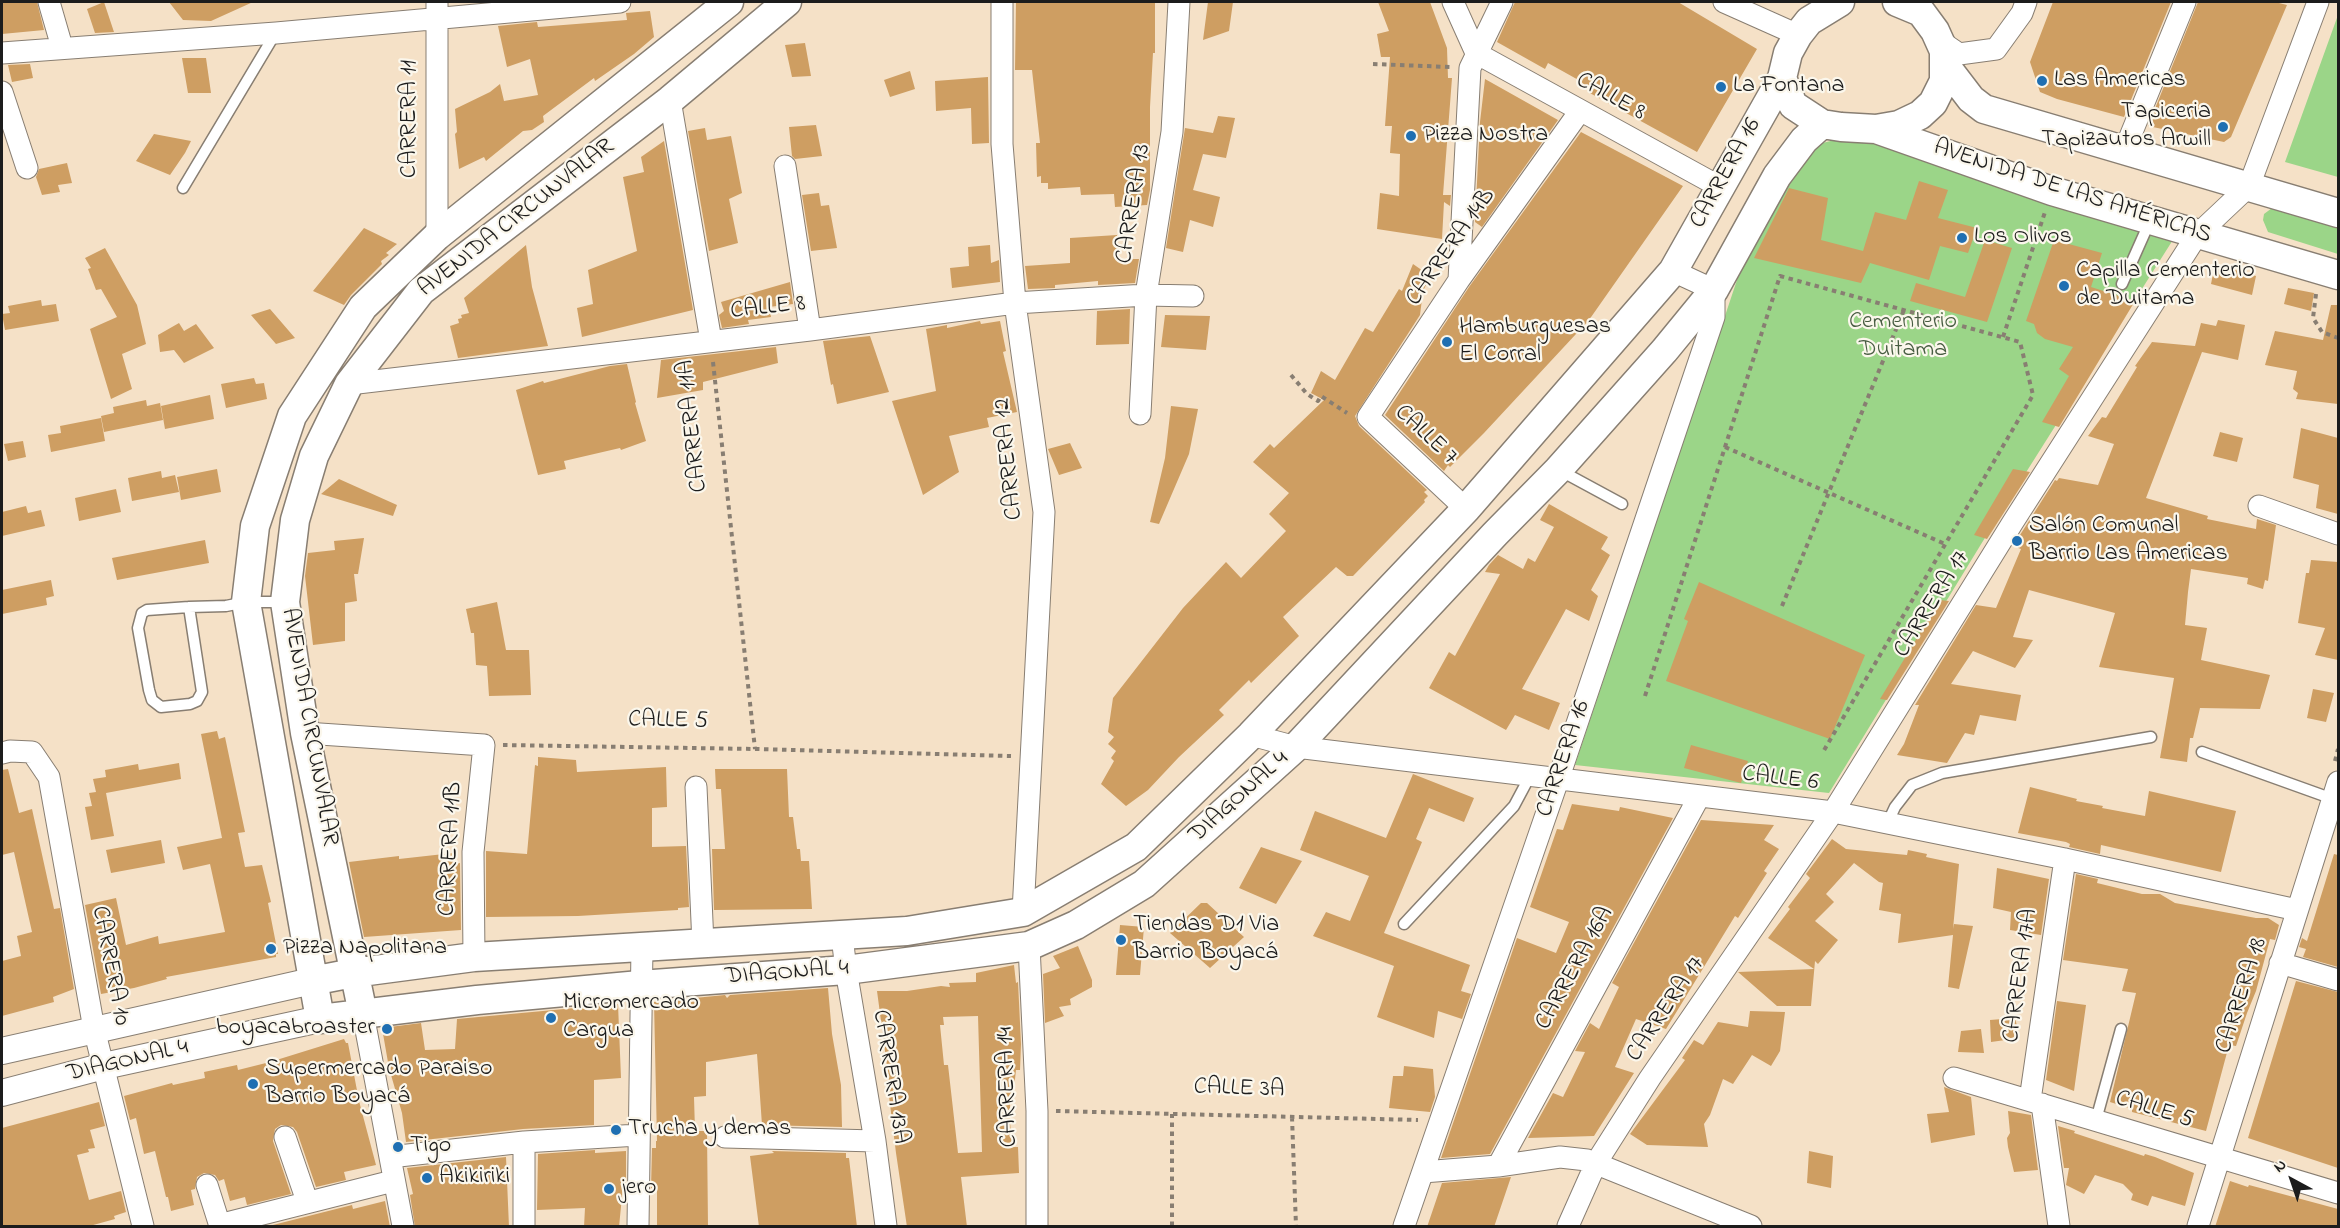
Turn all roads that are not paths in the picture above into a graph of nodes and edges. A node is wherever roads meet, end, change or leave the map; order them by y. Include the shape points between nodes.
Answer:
1 (49, 2) edge
2 (620, 2) edge
3 (729, 2) edge
4 (787, 2) edge
5 (1002, 2) edge
6 (1179, 2) edge
7 (1453, 2) edge
8 (1502, 2) edge
9 (1724, 2) edge
10 (1840, 2) edge
11 (1901, 2) edge
12 (2026, 2) edge
13 (2185, 2) edge
14 (2318, 2) edge
15 (436, 10) edge
16 (276, 33) junction
17 (1798, 35) junction
18 (62, 47) junction
19 (2, 52) edge
20 (1943, 53) junction
21 (1473, 60) junction
22 (1782, 78) junction
23 (2, 92) edge
24 (670, 100) junction
25 (1580, 111) junction
26 (1822, 124) junction
27 (1876, 129) junction
28 (2126, 149) junction
29 (785, 166) dead end
30 (27, 168) dead end
31 (2249, 186) junction
32 (1720, 187) junction
33 (183, 188) dead end
34 (2338, 213) edge
35 (2151, 219) junction
36 (2197, 235) junction
37 (437, 236) junction
38 (1673, 271) junction
39 (2329, 272) edge
40 (1459, 280) junction
41 (2122, 284) dead end
42 (1714, 290) junction
43 (1146, 295) junction
44 (1193, 296) dead end
45 (1016, 303) junction
46 (810, 330) junction
47 (711, 341) junction
48 (349, 384) junction
49 (1140, 414) dead end
50 (1368, 417) joint
51 (1558, 470) junction
52 (1622, 504) dead end
53 (2259, 506) dead end
54 (1466, 509) junction
55 (2338, 534) edge
56 (246, 602) junction
57 (285, 602) junction
58 (189, 607) junction
59 (305, 733) junction
60 (1251, 735) junction
61 (2151, 737) dead end
62 (1296, 747) junction
63 (2202, 752) dead end
64 (2, 753) edge
65 (1530, 776) junction
66 (1558, 780) junction
67 (696, 787) dead end
68 (2336, 791) edge
69 (1699, 796) junction
70 (1833, 812) junction
71 (1887, 824) junction
72 (2330, 837) edge
73 (2065, 859) junction
74 (2297, 910) junction
75 (1023, 912) junction
76 (1404, 924) dead end
77 (842, 936) junction
78 (703, 944) junction
79 (1029, 946) junction
80 (642, 947) junction
81 (474, 957) junction
82 (2280, 963) junction
83 (846, 970) junction
84 (353, 973) junction
85 (2338, 980) edge
86 (312, 981) junction
87 (640, 985) junction
88 (363, 1014) junction
89 (320, 1019) junction
90 (94, 1029) junction
91 (2121, 1029) dead end
92 (2, 1051) edge
93 (104, 1066) junction
94 (1954, 1078) dead end
95 (2, 1093) edge
96 (2036, 1102) junction
97 (2096, 1120) junction
98 (638, 1135) junction
99 (285, 1137) dead end
100 (725, 1137) dead end
101 (874, 1141) junction
102 (524, 1142) junction
103 (390, 1157) junction
104 (2218, 1157) junction
105 (1596, 1163) junction
106 (1498, 1166) junction
107 (1423, 1172) junction
108 (393, 1181) junction
109 (207, 1185) dead end
110 (2338, 1193) edge
111 (307, 1202) junction
112 (220, 1226) edge
113 (143, 1227) edge
114 (403, 1227) edge
115 (524, 1227) edge
116 (638, 1227) edge
117 (886, 1227) edge
118 (1037, 1227) edge
119 (1404, 1227) edge
120 (1568, 1227) edge
121 (1751, 1227) edge
122 (2059, 1227) edge
123 (2198, 1227) edge

1 - 18 street
2 - 15 street
3 - 37 main road, AVENIDA CIRCUNVALAR
4 - 24 main road, AVENIDA CIRCUNVALAR
5 - 45 street, CARRERA 12 via 1002,144
6 - 43 street, CARRERA 13 via 1172,132
7 - 21 street
8 - 21 street
9 - 17 street
10 - 17 main road via 1815,17
11 - 20 main road via 1921,12 1935,31
12 - 20 street via 1996,49
13 - 28 street
14 - 31 street, CARRERA 17
15 - 16 street
15 - 37 street, CARRERA 11
16 - 18 street
16 - 33 lane
17 - 22 main road, CARRERA 16 via 1788,53
18 - 19 street
20 - 27 main road via 1944,81 1933,103 1920,115 1899,125
20 - 28 main road via 1971,99 1984,109
21 - 25 street, CALLE 8
21 - 40 street
22 - 26 main road via 1793,105
22 - 32 main road, CARRERA 16
23 - 30 street
24 - 47 street, CARRERA 11A
24 - 48 main road, AVENIDA CIRCUNVALAR via 421,291
25 - 32 street, CALLE 8
25 - 40 street, CARRERA 14B
26 - 27 main road
26 - 42 main road, CARRERA 16 via 1804,140 1777,176
27 - 35 main road, AVENIDA DE LAS AMÉRICAS via 2052,191
28 - 31 main road
29 - 46 street
31 - 34 main road
31 - 36 street, CARRERA 17
32 - 38 main road, CARRERA 16
35 - 36 main road, AVENIDA DE LAS AMÉRICAS
35 - 41 lane
36 - 39 main road, AVENIDA DE LAS AMÉRICAS
36 - 70 street, CARRERA 17
37 - 56 main road, AVENIDA CIRCUNVALAR via 363,307 292,416 255,526
38 - 42 street
38 - 54 main road, CARRERA 16
40 - 50 street, CARRERA 14B
42 - 51 main road, CARRERA 16
42 - 66 street, CARRERA 16 via 1714,317
43 - 44 street, CALLE 8
43 - 45 street, CALLE 8
43 - 49 street, CARRERA 13
45 - 46 street, CALLE 8
45 - 75 street, CARRERA 12 via 1044,512
46 - 47 street, CALLE 8
47 - 48 street, CALLE 8
48 - 57 main road, AVENIDA CIRCUNVALAR via 314,456 298,509
50 - 54 street, CALLE 7
51 - 52 lane
51 - 62 main road, CARRERA 16
53 - 55 street
54 - 60 main road, CARRERA 16
56 - 57 lane
56 - 58 lane
56 - 86 main road, AVENIDA CIRCUNVALAR
57 - 59 main road, AVENIDA CIRCUNVALAR
58 - 58 lane via 202,692 190,704 161,707 148,690 139,620 147,610
59 - 81 street, CARRERA 11B via 484,745 473,852
59 - 84 main road, AVENIDA CIRCUNVALAR
60 - 62 street, CALLE 6
60 - 75 main road, DIAGONAL 4 via 1136,847
61 - 71 lane via 1942,773 1912,785
62 - 65 street, CALLE 6
62 - 79 main road, DIAGONAL 4 via 1144,884 1076,925
63 - 68 lane
64 - 90 street, CARRERA 10 via 32,752 49,777
65 - 66 street, CALLE 6
65 - 76 lane via 1514,806
66 - 69 street, CALLE 6
66 - 107 street, CARRERA 16
67 - 78 street
68 - 72 street, CARRERA 18
69 - 70 street, CALLE 6
69 - 106 street, CARRERA 16A
70 - 71 street, CALLE 6
70 - 105 street, CARRERA 17
71 - 73 street, CALLE 6
72 - 74 street, CARRERA 18
73 - 74 street, CALLE 6
73 - 96 street, CARRERA 17A
74 - 82 street, CARRERA 18
75 - 77 main road, DIAGONAL 4 via 907,931
77 - 78 main road, DIAGONAL 4
77 - 83 street, CARRERA 13A
78 - 80 main road, DIAGONAL 4
79 - 83 main road, DIAGONAL 4
79 - 118 street, CARRERA 14 via 1037,1111
80 - 81 main road, DIAGONAL 4
80 - 87 street
81 - 84 main road, DIAGONAL 4
82 - 85 street
82 - 104 street, CARRERA 18
83 - 87 main road, DIAGONAL 4
83 - 101 street, CARRERA 13A
84 - 86 main road, DIAGONAL 4
84 - 88 main road, AVENIDA CIRCUNVALAR
86 - 89 main road, AVENIDA CIRCUNVALAR
86 - 90 street, DIAGONAL 4
87 - 88 main road, DIAGONAL 4
87 - 98 street
88 - 89 main road, DIAGONAL 4
88 - 103 street
89 - 93 street, DIAGONAL 4
90 - 92 street, DIAGONAL 4
90 - 93 street, CARRERA 10
91 - 97 lane
93 - 95 street, DIAGONAL 4
93 - 113 street, CARRERA 10
94 - 96 street, CALLE 5
96 - 97 street, CALLE 5
96 - 122 street, CARRERA 17A
97 - 104 street, CALLE 5
98 - 102 street
98 - 116 street
99 - 111 street
100 - 101 street
101 - 117 street, CARRERA 13A
102 - 103 street
102 - 115 street
103 - 108 street
104 - 110 street, CALLE 5
104 - 123 street, CARRERA 18
105 - 106 street via 1560,1157
105 - 120 street, CARRERA 17
105 - 121 street
106 - 107 street
107 - 119 street, CARRERA 16
108 - 111 street
108 - 114 street
109 - 112 street
111 - 112 street

